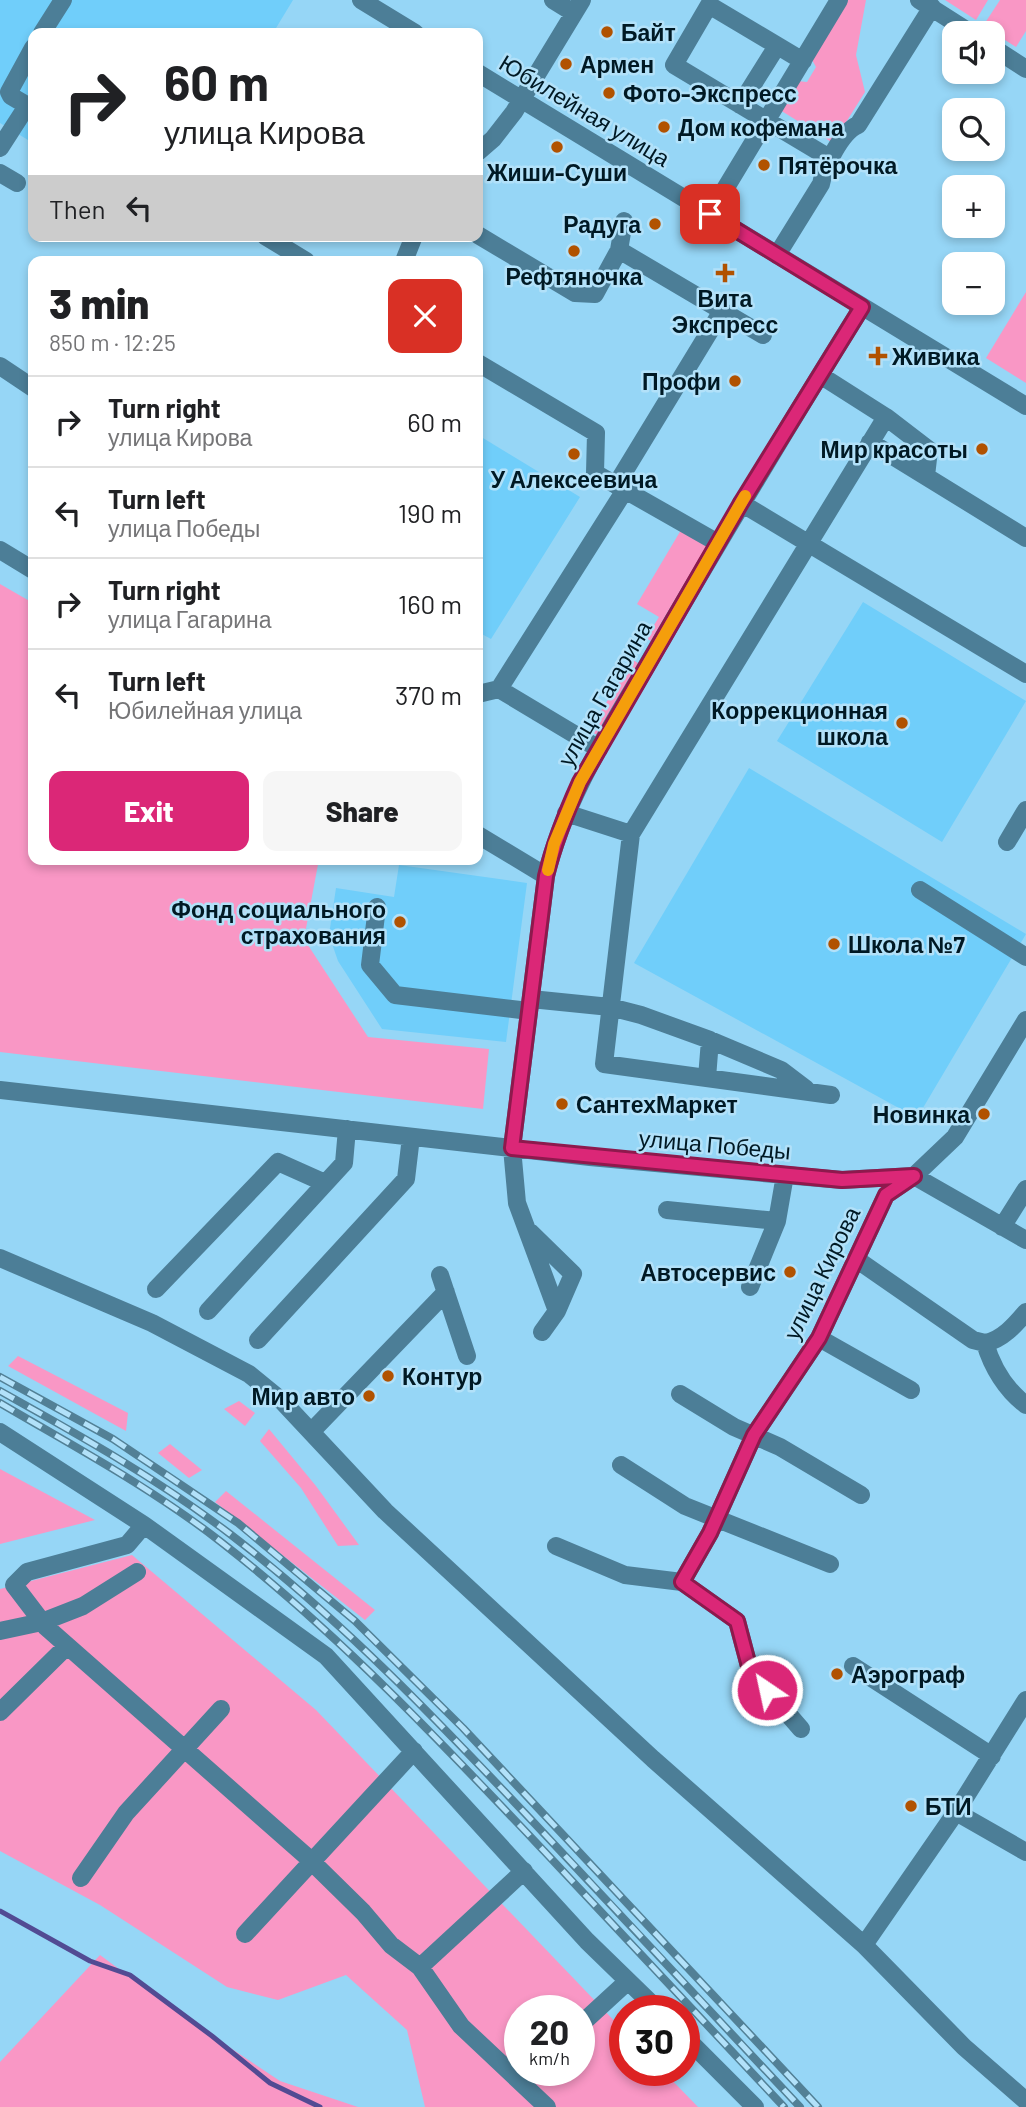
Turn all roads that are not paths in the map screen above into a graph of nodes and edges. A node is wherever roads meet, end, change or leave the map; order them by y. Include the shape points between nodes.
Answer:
1 (63, 0) edge
2 (362, 0) edge
3 (553, 0) edge
4 (832, 3) edge
5 (926, 4) edge
6 (578, 7) edge
7 (952, 21) edge
8 (46, 28) edge
9 (407, 28) edge
10 (776, 46) junction
11 (1005, 55) edge
12 (28, 57) edge
13 (803, 61) junction
14 (1026, 69) edge
15 (483, 76) edge
16 (522, 100) junction
17 (740, 105) junction
18 (28, 106) edge
19 (28, 110) edge
20 (767, 121) junction
21 (0, 148) edge
22 (483, 148) edge
23 (831, 159) junction
24 (0, 173) edge
25 (17, 183) dead end
26 (710, 214) junction
27 (624, 221) dead end
28 (483, 237) edge
29 (275, 242) edge
30 (619, 250) junction
31 (776, 255) junction
32 (298, 256) edge
33 (862, 307) junction
34 (722, 311) junction
35 (763, 335) dead end
36 (0, 366) edge
37 (483, 366) edge
38 (820, 375) junction
39 (28, 385) edge
40 (1026, 407) edge
41 (886, 417) junction
42 (870, 442) junction
43 (926, 476) junction
44 (621, 487) junction
45 (741, 503) junction
46 (1026, 538) edge
47 (718, 543) junction
48 (808, 543) junction
49 (0, 550) edge
50 (28, 567) edge
51 (1026, 674) edge
52 (499, 689) junction
53 (483, 693) edge
54 (599, 749) junction
55 (1026, 810) edge
56 (566, 813) junction
57 (631, 834) junction
58 (483, 838) edge
59 (1007, 842) dead end
60 (546, 876) junction
61 (920, 890) dead end
62 (377, 907) dead end
63 (1026, 957) edge
64 (530, 1005) junction
65 (610, 1007) junction
66 (1026, 1022) edge
67 (710, 1040) junction
68 (707, 1078) junction
69 (0, 1090) edge
70 (809, 1092) junction
71 (831, 1095) dead end
72 (348, 1129) junction
73 (411, 1137) junction
74 (512, 1148) junction
75 (785, 1175) junction
76 (914, 1176) junction
77 (325, 1183) junction
78 (1026, 1189) edge
79 (667, 1210) dead end
80 (777, 1221) junction
81 (525, 1227) junction
82 (1002, 1227) junction
83 (1026, 1240) edge
84 (0, 1258) edge
85 (856, 1259) junction
86 (750, 1287) dead end
87 (156, 1289) dead end
88 (208, 1311) dead end
89 (557, 1311) junction
90 (1026, 1312) edge
91 (542, 1332) dead end
92 (819, 1338) junction
93 (258, 1340) dead end
94 (985, 1343) junction
95 (467, 1356) dead end
96 (911, 1390) dead end
97 (680, 1395) dead end
98 (1026, 1405) edge
99 (0, 1432) edge
100 (311, 1432) junction
101 (754, 1435) junction
102 (621, 1465) dead end
103 (860, 1495) dead end
104 (716, 1520) junction
105 (144, 1525) junction
106 (556, 1546) dead end
107 (830, 1564) dead end
108 (137, 1572) dead end
109 (682, 1582) junction
110 (42, 1622) junction
111 (0, 1631) edge
112 (67, 1646) junction
113 (853, 1665) dead end
114 (1026, 1700) edge
115 (221, 1709) dead end
116 (0, 1712) edge
117 (801, 1729) dead end
118 (184, 1749) junction
119 (414, 1751) junction
120 (992, 1756) junction
121 (956, 1812) junction
122 (1026, 1852) edge
123 (312, 1862) junction
124 (524, 1871) junction
125 (81, 1878) dead end
126 (245, 1934) dead end
127 (864, 1945) junction
128 (420, 1966) junction
129 (628, 1981) junction
130 (642, 1995) edge
131 (595, 2011) edge
132 (700, 2052) edge
133 (504, 2058) edge
134 (534, 2086) edge
135 (1026, 2101) edge
136 (547, 2107) edge
137 (755, 2107) edge

1 - 8 street
2 - 9 street
3 - 6 street
4 - 13 street
5 - 7 street
5 - 23 street via 858,125 849,128
6 - 16 street
10 - 13 street
10 - 17 street
10 - 17 street via 709,5 674,65
11 - 14 street
12 - 18 street via 9,92
13 - 20 street
15 - 16 street, Юбилейная улица
16 - 22 street
16 - 26 street, Юбилейная улица
17 - 20 street
19 - 21 street
20 - 23 street
20 - 26 street
23 - 31 street via 821,184
24 - 25 street
26 - 31 street, Юбилейная улица
27 - 30 street
28 - 30 street via 575,293 595,294
29 - 32 street
30 - 34 street
31 - 33 street, Юбилейная улица
33 - 38 street, улица Гагарина
33 - 40 street, Юбилейная улица
34 - 35 street
34 - 44 street
36 - 39 street
37 - 44 street via 596,433 595,473
38 - 41 street
38 - 45 street, улица Гагарина
41 - 42 street
41 - 43 street via 929,450
42 - 43 street
42 - 48 street
43 - 46 street
44 - 47 street
44 - 52 street
45 - 47 street, улица Гагарина
45 - 48 street
47 - 54 street, улица Гагарина
48 - 51 street
48 - 57 street
49 - 50 street
52 - 53 street
52 - 54 street
54 - 56 street, улица Гагарина
55 - 59 street
56 - 57 street
56 - 60 street, улица Гагарина
57 - 65 street
58 - 60 street
60 - 64 street, улица Гагарина
61 - 63 street
62 - 64 street via 370,965 394,995
64 - 65 street
64 - 74 street, улица Гагарина
65 - 67 street
65 - 68 street via 604,1064
66 - 76 street, улица Кирова via 955,1137
67 - 68 street
67 - 70 street via 781,1070
68 - 70 street
69 - 72 street, улица Победы
70 - 71 street
72 - 73 street, улица Победы
72 - 77 street via 344,1163
73 - 74 street, улица Победы
73 - 93 street via 406,1179
74 - 75 street, улица Победы
74 - 81 street, улица Гагарина via 517,1203
75 - 76 street, улица Победы via 842,1180
75 - 80 street
76 - 82 street
76 - 85 street, улица Кирова via 886,1195
77 - 87 street via 278,1162
77 - 88 street
78 - 82 street
79 - 80 street
80 - 86 street
81 - 89 street, улица Гагарина
81 - 89 street via 573,1275
82 - 83 street
84 - 100 street via 152,1323 249,1374
85 - 92 street, улица Кирова
85 - 94 street via 973,1340
89 - 91 street
90 - 94 street via 1004,1334
92 - 96 street
92 - 101 street, улица Кирова
94 - 98 street via 990,1362
95 - 100 street via 443,1283
97 - 101 street
99 - 105 street
100 - 127 street via 385,1511 496,1615
101 - 103 street
101 - 104 street, улица Кирова
102 - 104 street
104 - 107 street
104 - 109 street, улица Кирова
105 - 110 street via 127,1545 27,1572 14,1585
105 - 119 street via 326,1656
106 - 109 street via 625,1575
108 - 110 street via 83,1606
109 - 117 street via 737,1621 750,1670
110 - 111 street
110 - 112 street
112 - 116 street
112 - 118 street
113 - 120 street
114 - 120 street
115 - 118 street
118 - 123 street
118 - 125 street via 126,1814
119 - 123 street
119 - 124 street
120 - 121 street
121 - 122 street
121 - 127 street
123 - 126 street
123 - 128 street via 391,1945
124 - 128 street
124 - 129 street
127 - 135 street via 964,2047
128 - 133 street via 461,2026
129 - 130 street
129 - 131 street
132 - 137 street
134 - 136 street

